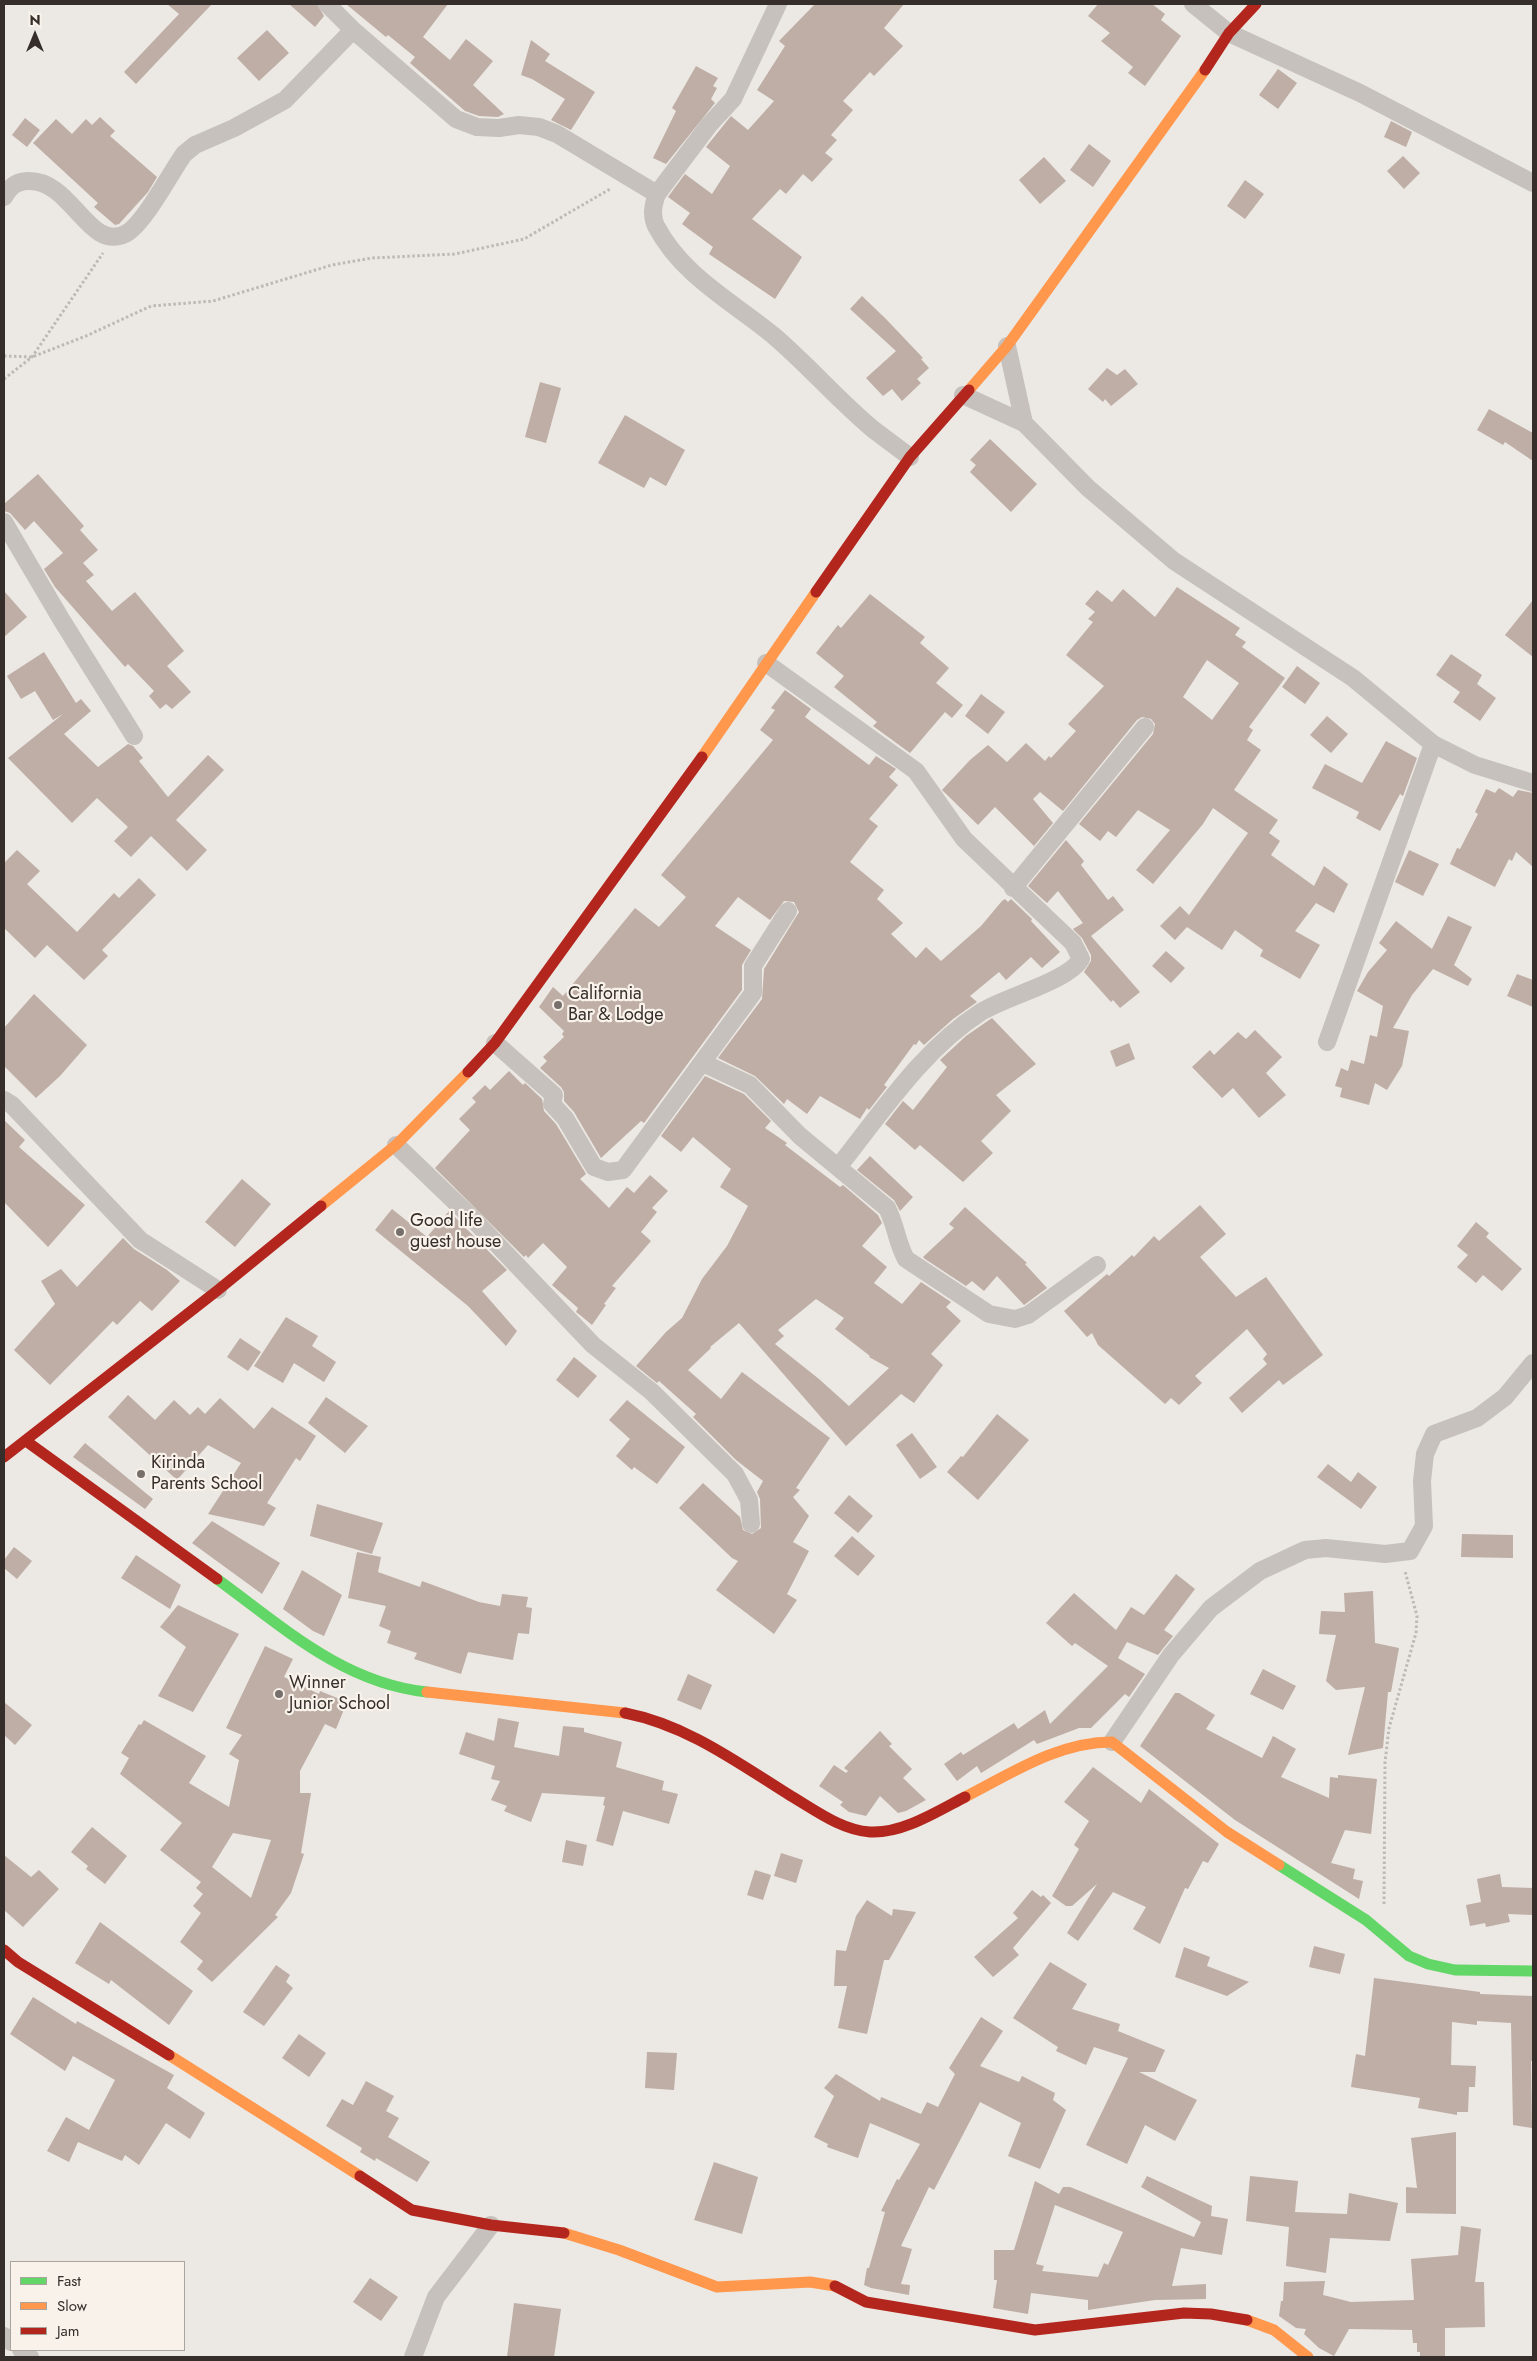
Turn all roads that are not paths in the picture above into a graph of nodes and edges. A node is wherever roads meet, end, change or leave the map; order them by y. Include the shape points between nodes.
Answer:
1 (327, 4) edge
2 (778, 4) edge
3 (1193, 4) edge
4 (1256, 4) edge
5 (353, 30) junction
6 (1229, 33) junction
7 (1533, 182) edge
8 (657, 194) junction
9 (4, 197) edge
10 (1007, 346) junction
11 (963, 395) junction
12 (1024, 423) junction
13 (910, 457) junction
14 (4, 522) edge
15 (766, 663) junction
16 (1144, 728) dead end
17 (134, 736) dead end
18 (1433, 744) junction
19 (1533, 783) edge
20 (1013, 888) junction
21 (788, 911) dead end
22 (1327, 1042) dead end
23 (496, 1043) junction
24 (703, 1063) junction
25 (4, 1100) edge
26 (396, 1144) junction
27 (839, 1166) junction
28 (1097, 1265) dead end
29 (218, 1290) junction
30 (1533, 1363) edge
31 (26, 1441) junction
32 (4, 1457) edge
33 (751, 1524) dead end
34 (1112, 1742) junction
35 (4, 1950) edge
36 (1533, 1971) edge
37 (491, 2225) junction
38 (413, 2357) edge
39 (1308, 2357) edge

1 - 5 street
2 - 8 street via 732,99
3 - 6 street
4 - 6 street
5 - 8 street via 456,119 477,127 499,128 519,124 539,127 557,134
5 - 9 street via 285,100 194,145 184,154 137,224 123,235 114,237 96,232 47,183 22,181 11,186
6 - 7 street via 1360,93
6 - 10 street via 1178,110
8 - 13 street via 653,204 656,226 684,265 774,336 873,429
10 - 11 street
10 - 12 street
11 - 12 street
11 - 13 street
12 - 18 street via 1088,488 1174,561 1353,678
13 - 15 street
14 - 17 street
15 - 20 street via 916,771 964,839
15 - 23 street
16 - 20 street
18 - 19 street via 1475,765
18 - 22 street
20 - 27 street via 1073,943 1081,959 1062,975 983,1010 966,1023 921,1064
21 - 24 street via 753,966 753,993
23 - 24 street via 554,1095 552,1104 565,1118 594,1167 608,1172 623,1170 633,1160
23 - 26 street
24 - 27 street via 750,1086 800,1136
25 - 29 street via 140,1240
26 - 29 street
26 - 33 street via 593,1345 652,1392 735,1474 749,1500
27 - 28 street via 887,1208 906,1259 989,1314 1015,1319 1028,1315
29 - 31 street
30 - 34 street via 1505,1397 1477,1418 1434,1434 1425,1454 1422,1481 1424,1526 1410,1551 1384,1554 1326,1548 1305,1550 1260,1571 1211,1608 1171,1655
31 - 32 street
31 - 34 street via 327,1659 368,1679 411,1690 615,1711 652,1718 692,1735 836,1823 870,1832 911,1825 1039,1759 1091,1742
34 - 36 street via 1227,1832 1366,1920 1409,1956 1455,1970
35 - 37 street via 18,1962 247,2103 412,2210
37 - 38 street via 436,2297
37 - 39 street via 559,2232 619,2250 716,2287 810,2282 840,2287 866,2302 1035,2330 1155,2315 1218,2313 1263,2324

